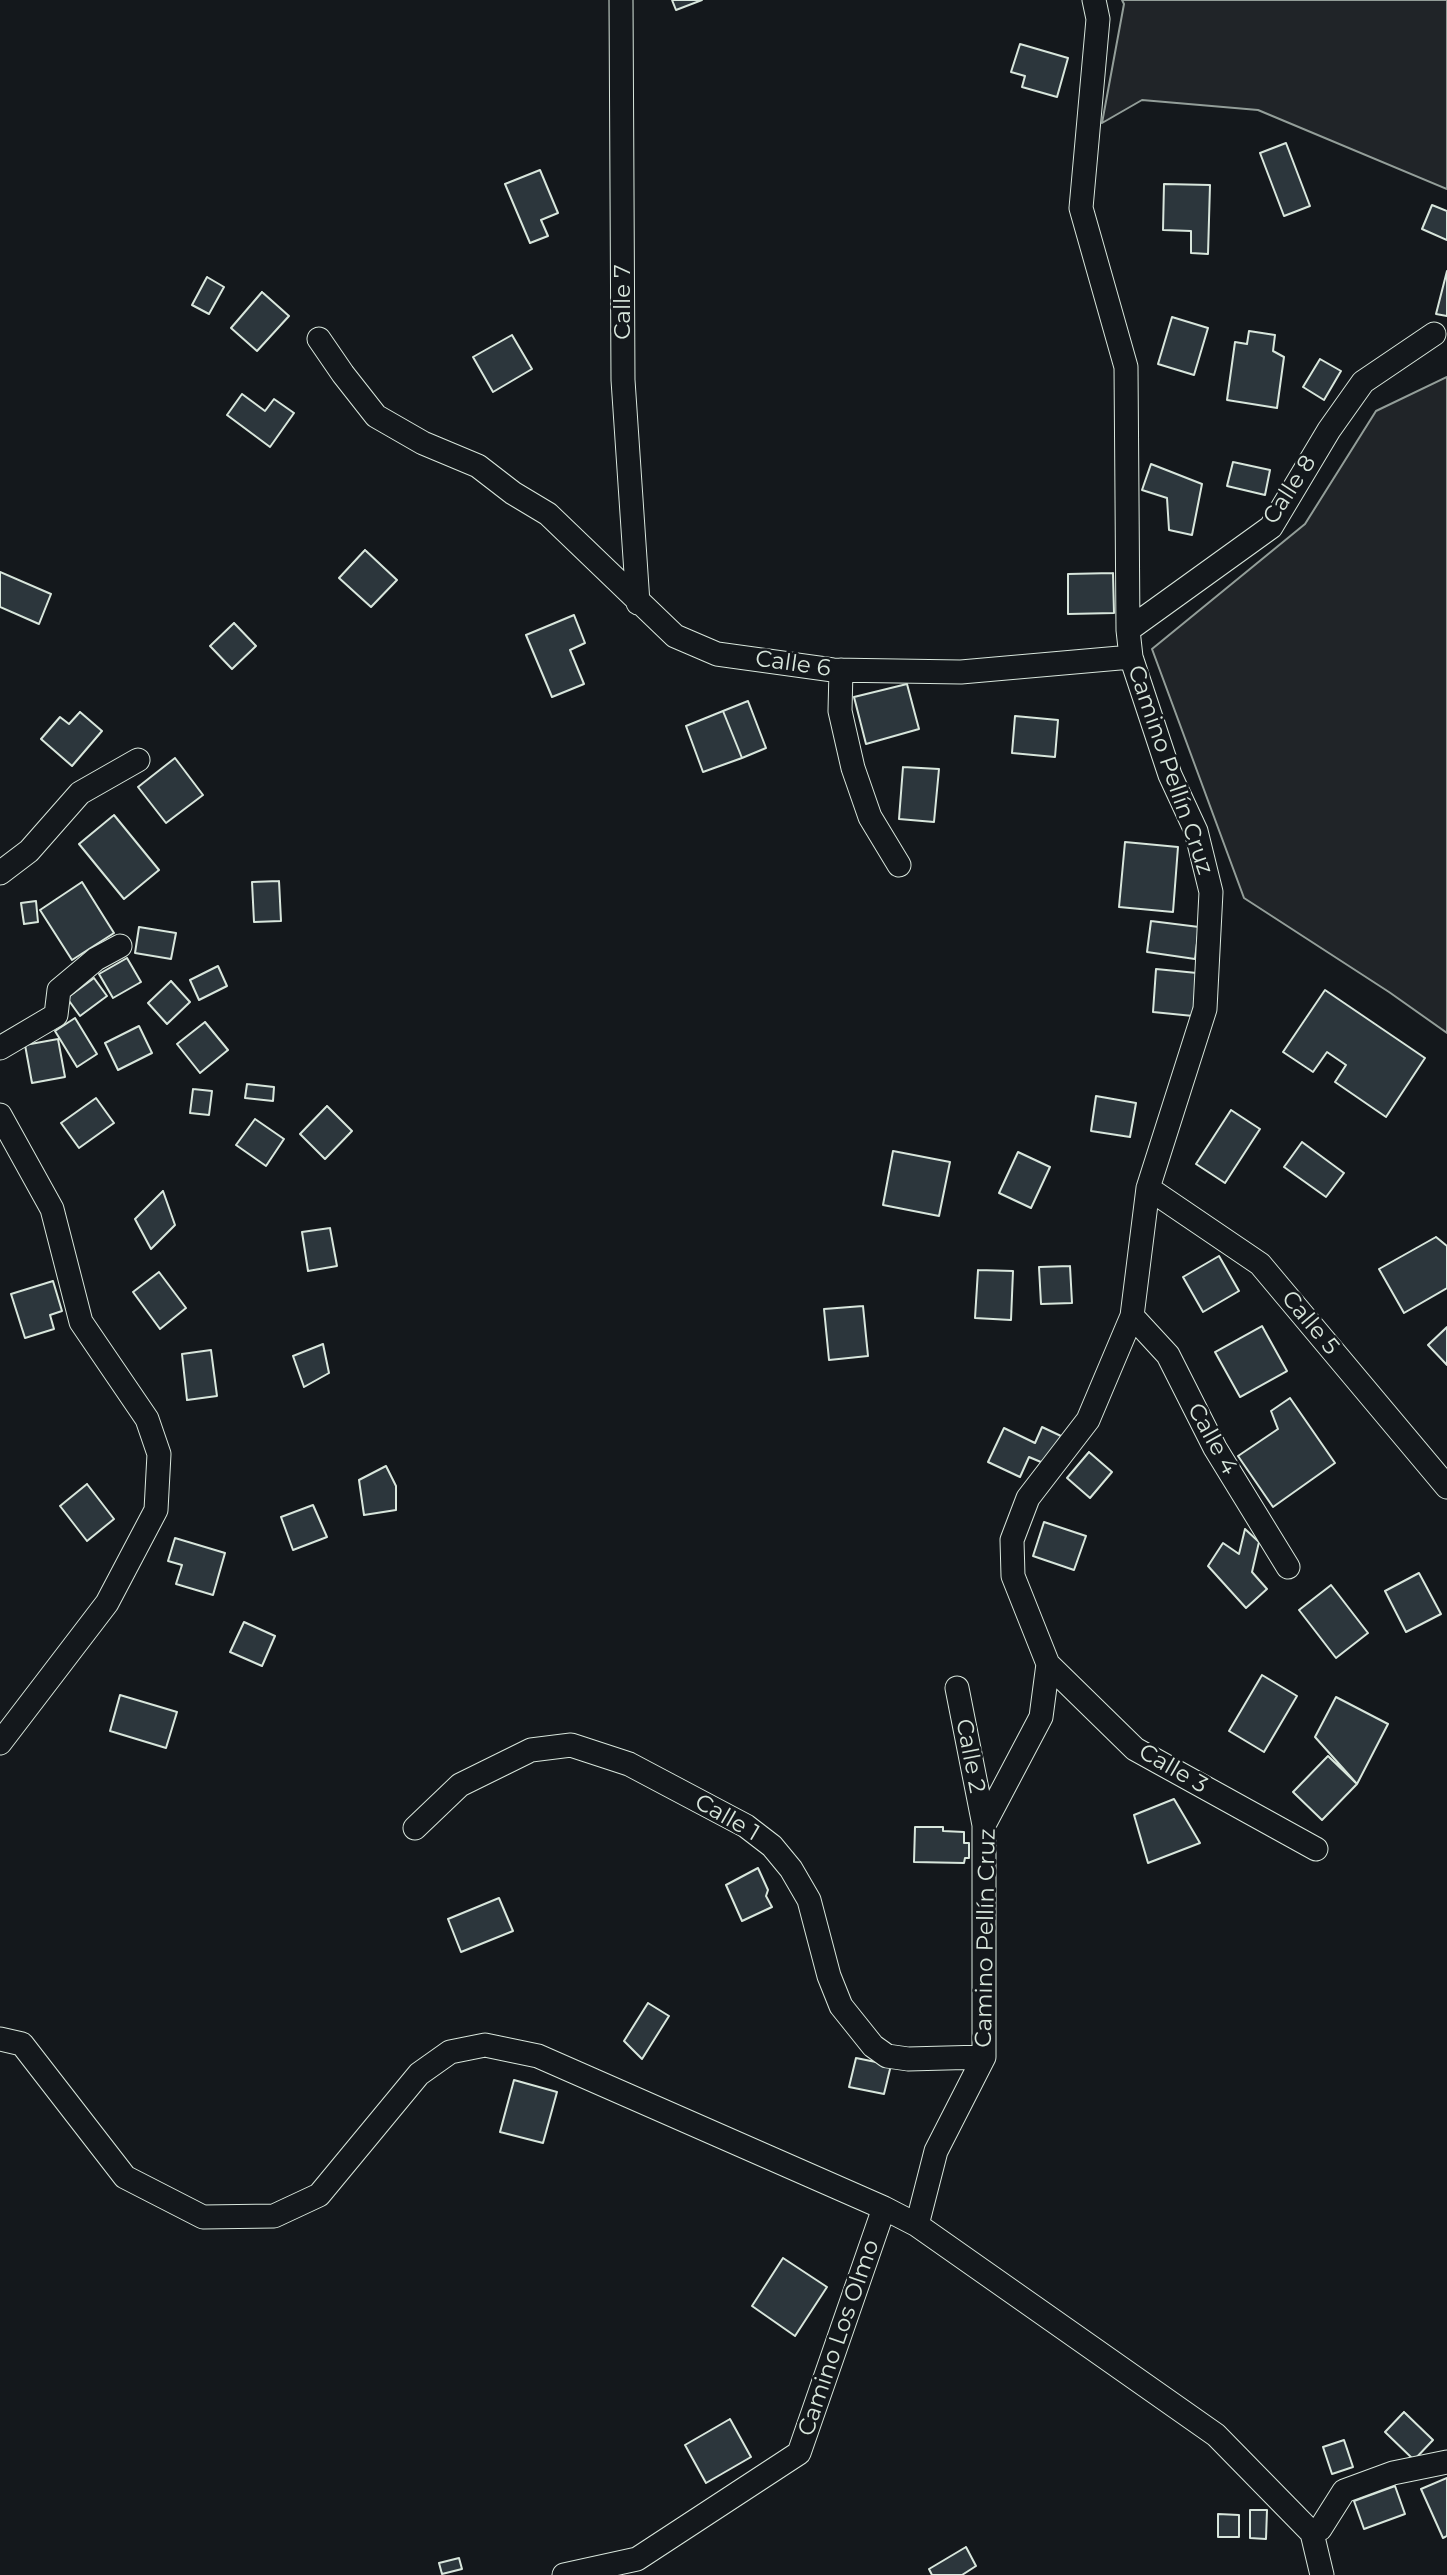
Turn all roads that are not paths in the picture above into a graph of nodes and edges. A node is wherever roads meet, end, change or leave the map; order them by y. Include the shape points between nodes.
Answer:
1 (621, 0) edge
2 (1094, 0) edge
3 (1434, 334) dead end
4 (319, 339) dead end
5 (638, 603) junction
6 (1128, 629) junction
7 (1131, 657) junction
8 (841, 670) junction
9 (138, 760) dead end
10 (899, 865) dead end
11 (0, 873) edge
12 (120, 946) dead end
13 (0, 1048) edge
14 (0, 1115) edge
15 (1148, 1188) junction
16 (1132, 1316) junction
17 (1447, 1487) edge
18 (1288, 1567) dead end
19 (1048, 1664) junction
20 (957, 1688) dead end
21 (0, 1743) edge
22 (984, 1825) junction
23 (415, 1828) dead end
24 (1315, 1849) dead end
25 (0, 2039) edge
26 (984, 2057) junction
27 (884, 2208) junction
28 (917, 2225) junction
29 (1447, 2462) edge
30 (1312, 2533) junction
31 (564, 2575) edge
32 (1322, 2575) edge

1 - 5 street, Calle 7 via 623,380
2 - 6 street, Camino Pellín Cruz via 1098,19 1081,208 1126,367
3 - 6 street, Calle 8 via 1363,382 1270,527
4 - 5 street, Calle 6 via 376,416 423,443 478,466 548,514
5 - 8 street, Calle 6 via 675,636 718,653
6 - 7 street, Camino Pellín Cruz
7 - 8 street, Calle 6 via 961,672
7 - 15 street, Camino Pellín Cruz via 1170,775 1196,831 1211,892 1205,1009
8 - 10 street via 840,711 853,768 870,817
9 - 11 street via 80,793 29,850
12 - 13 street via 59,990 55,1015
14 - 21 street via 51,1209 82,1322 148,1419 159,1454 156,1510 107,1603
15 - 16 street, Camino Pellín Cruz
15 - 17 street, Calle 5 via 1260,1264
16 - 18 street, Calle 4 via 1168,1355 1215,1448
16 - 19 street, Camino Pellín Cruz via 1088,1420 1028,1498 1012,1539 1013,1576
19 - 22 street, Camino Pellín Cruz via 1041,1717
19 - 24 street, Calle 3 via 1135,1749
20 - 22 street, Calle 2
22 - 26 street, Camino Pellín Cruz
23 - 26 street, Calle 1 via 460,1785 531,1750 571,1745 629,1764 746,1826 772,1846 808,1900 841,2006 873,2046 887,2056 908,2060
25 - 27 street via 22,2045 125,2176 203,2217 274,2216 319,2195 419,2074 450,2052 485,2045 538,2056
26 - 28 street, Camino Pellín Cruz via 936,2151
27 - 28 street
27 - 31 street, Camino Los Olmo via 799,2454 637,2559
28 - 30 street via 1216,2435
29 - 30 street via 1393,2473 1344,2491 1320,2529
30 - 32 street

